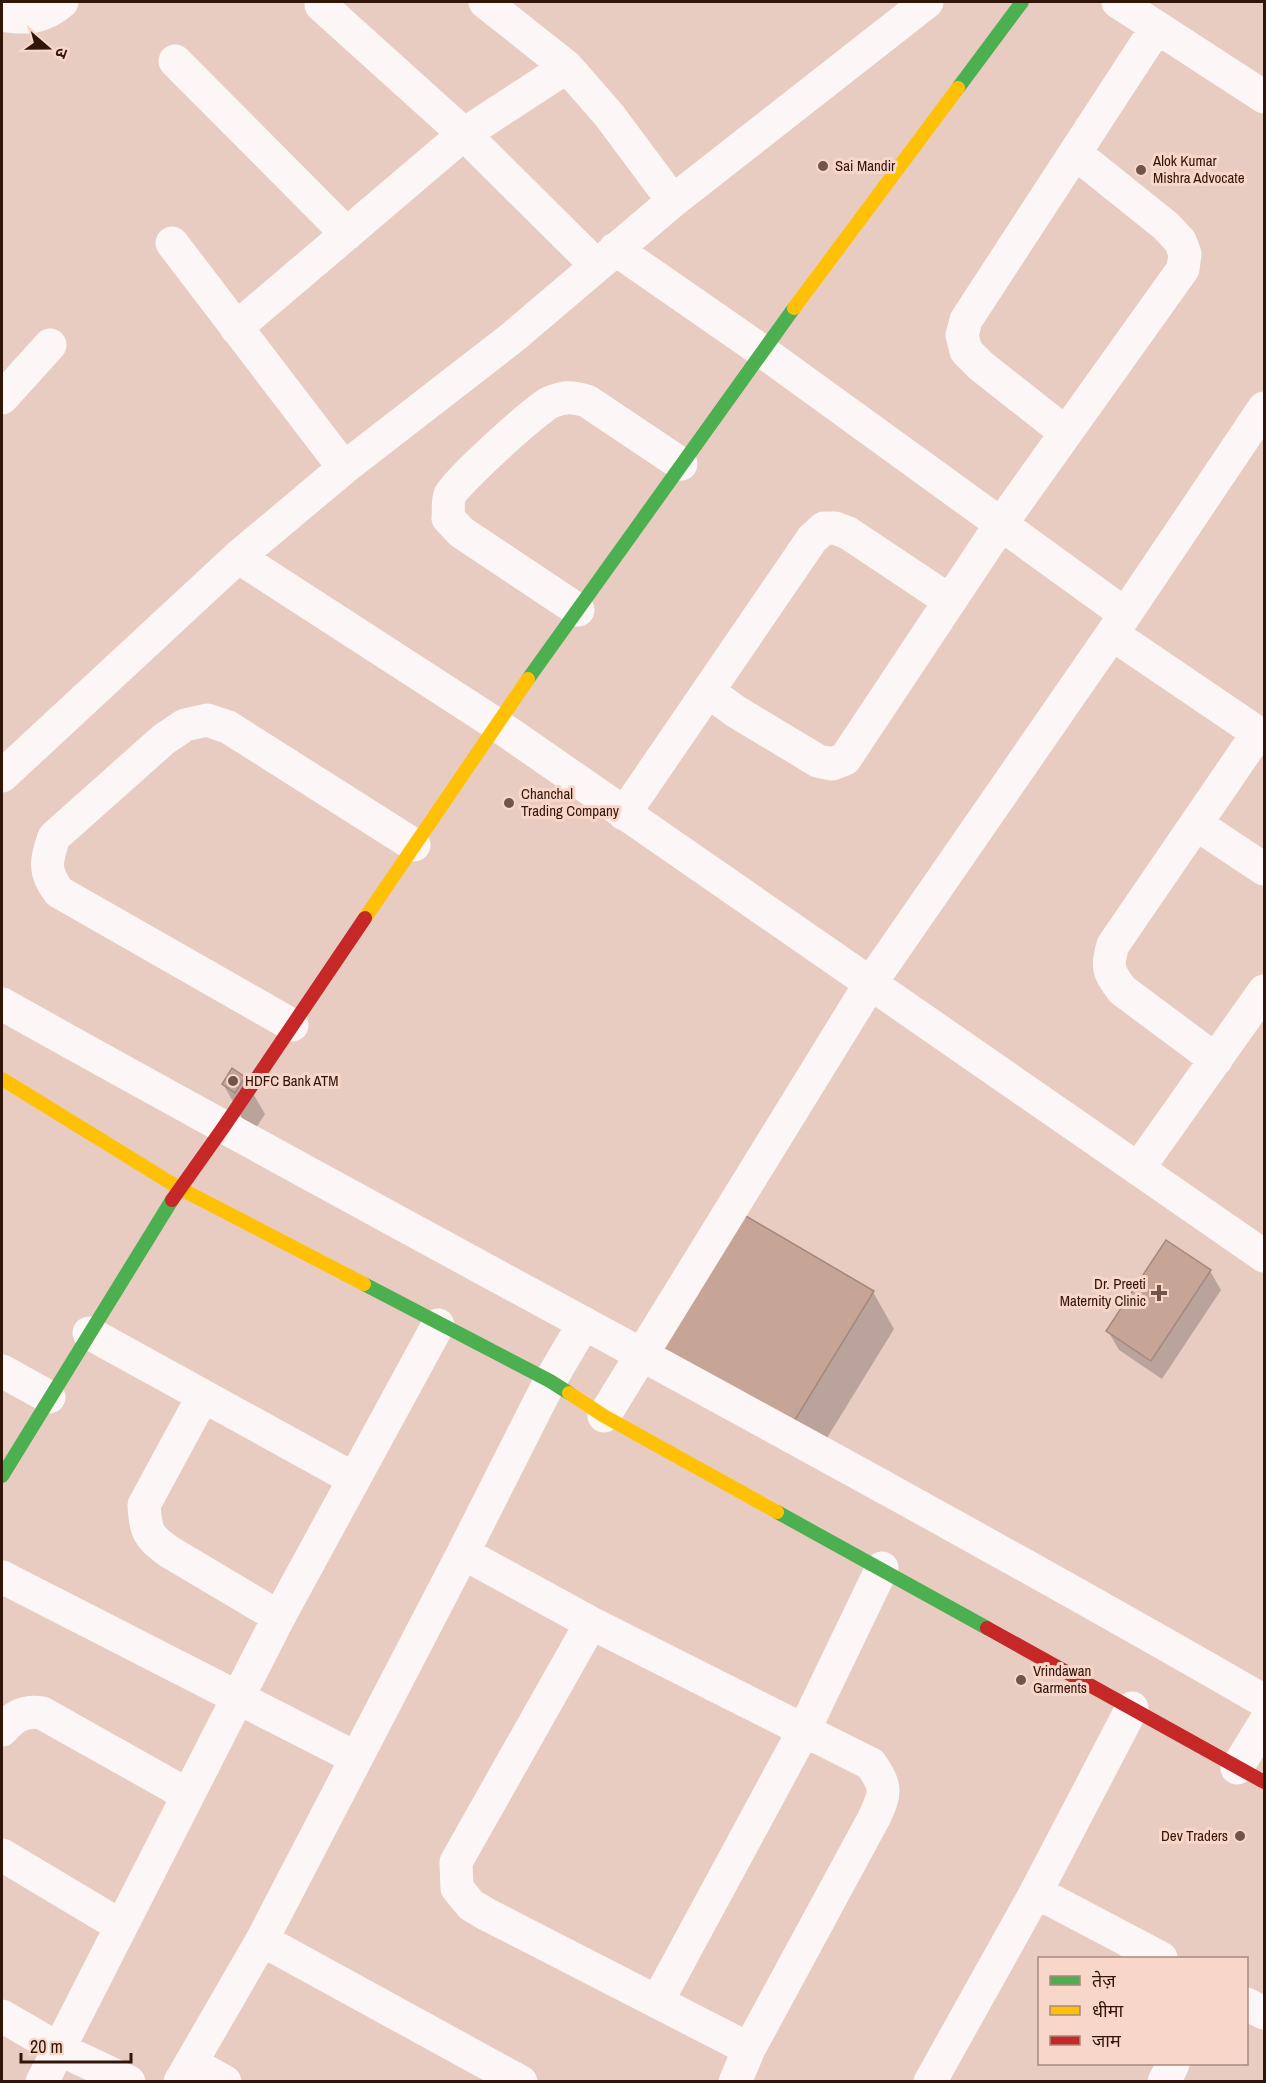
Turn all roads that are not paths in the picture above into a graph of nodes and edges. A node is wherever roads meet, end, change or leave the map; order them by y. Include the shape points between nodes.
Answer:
1 (62, 2) edge
2 (485, 2) edge
3 (927, 2) edge
4 (1022, 2) edge
5 (1118, 2) edge
6 (321, 5) dead end
7 (2, 15) edge
8 (1157, 27) junction
9 (175, 61) dead end
10 (567, 67) junction
11 (1264, 98) edge
12 (464, 135) junction
13 (1074, 153) junction
14 (673, 201) junction
15 (347, 234) junction
16 (172, 243) dead end
17 (606, 257) junction
18 (236, 328) junction
19 (50, 345) dead end
20 (762, 351) junction
21 (2, 398) edge
22 (1264, 408) edge
23 (1066, 433) junction
24 (681, 464) junction
25 (344, 468) junction
26 (1002, 524) junction
27 (238, 557) junction
28 (950, 601) junction
29 (578, 610) junction
30 (1119, 624) junction
31 (708, 691) junction
32 (496, 724) junction
33 (1261, 735) edge
34 (7, 761) edge
35 (624, 813) junction
36 (1196, 824) junction
37 (414, 845) junction
38 (1264, 869) edge
39 (870, 984) junction
40 (1264, 991) edge
41 (2, 1004) edge
42 (292, 1025) junction
43 (1215, 1060) junction
44 (2, 1079) edge
45 (223, 1128) junction
46 (1138, 1169) junction
47 (179, 1188) junction
48 (1264, 1256) edge
49 (584, 1323) junction
50 (438, 1325) junction
51 (89, 1333) junction
52 (642, 1356) junction
53 (2, 1371) edge
54 (550, 1381) junction
55 (203, 1396) junction
56 (49, 1397) junction
57 (604, 1416) junction
58 (2, 1476) edge
59 (354, 1479) junction
60 (463, 1553) junction
61 (882, 1568) junction
62 (2, 1577) edge
63 (279, 1617) junction
64 (591, 1623) junction
65 (238, 1696) junction
66 (1264, 1701) edge
67 (1132, 1708) junction
68 (1264, 1724) edge
69 (2, 1730) edge
70 (804, 1730) junction
71 (356, 1758) junction
72 (1251, 1775) edge
73 (188, 1795) junction
74 (2, 1855) edge
75 (1036, 1892) junction
76 (121, 1926) junction
77 (262, 1940) junction
78 (1157, 1957) edge
79 (657, 2002) junction
80 (1248, 2005) edge
81 (1264, 2013) edge
82 (2, 2016) edge
83 (59, 2049) junction
84 (748, 2049) junction
85 (1172, 2065) edge
86 (186, 2072) edge
87 (42, 2082) edge
88 (129, 2082) edge
89 (225, 2082) edge
90 (521, 2082) edge
91 (735, 2082) edge
92 (930, 2082) edge
93 (1164, 2082) edge

1 - 7 street via 51,11 26,19
2 - 10 street
3 - 14 street
4 - 20 street
5 - 8 street
6 - 12 street
8 - 11 street
8 - 13 street
9 - 15 street
10 - 12 street
10 - 14 street via 609,115
12 - 15 street
12 - 17 street
13 - 23 street via 966,320 962,335 966,351 981,366
13 - 23 street via 1166,226 1180,241 1185,254 1183,269
14 - 17 street
15 - 18 street
16 - 18 street
17 - 20 street
17 - 25 street via 513,337
18 - 25 street
19 - 21 street
20 - 24 street
20 - 26 street
22 - 30 street
23 - 26 street
24 - 29 street
24 - 29 street via 587,401 570,396 549,402 454,488 448,518 461,532
25 - 27 street
26 - 28 street
26 - 30 street
27 - 32 street
27 - 34 street
28 - 31 street via 848,533 824,528 812,539
28 - 31 street via 856,746 845,759 832,764 818,761
29 - 32 street
30 - 33 street
30 - 39 street
31 - 35 street
32 - 35 street
32 - 37 street
33 - 36 street
35 - 39 street
36 - 38 street
36 - 43 street via 1113,945 1108,961 1112,977 1122,990
37 - 42 street
37 - 42 street via 228,727 207,720 185,725 164,739 54,837 46,858 49,879 59,892
39 - 46 street
39 - 52 street
40 - 43 street
41 - 45 street
42 - 45 street
43 - 46 street
44 - 47 street
45 - 47 street
45 - 49 street
46 - 48 street
47 - 50 street
47 - 51 street
49 - 52 street
49 - 54 street
50 - 54 street
50 - 59 street
51 - 55 street
51 - 56 street
52 - 57 street
52 - 66 street
53 - 56 street
54 - 57 street
54 - 60 street
55 - 59 street
55 - 63 street via 144,1505 145,1522 151,1538 168,1551
56 - 58 street
57 - 61 street
59 - 63 street
60 - 64 street
60 - 71 street
61 - 67 street
61 - 70 street
62 - 65 street
63 - 65 street
64 - 70 street
64 - 79 street via 456,1862 457,1888 471,1905 486,1914
65 - 71 street
65 - 73 street
67 - 72 street
67 - 75 street
68 - 72 street
69 - 73 street via 11,1719 29,1711 42,1713
70 - 79 street
70 - 84 street via 871,1764 883,1781 883,1798
71 - 77 street
73 - 76 street
74 - 76 street
75 - 78 street
75 - 92 street
76 - 83 street
77 - 86 street
77 - 90 street
79 - 84 street
80 - 81 street
82 - 83 street
83 - 87 street
83 - 88 street
84 - 91 street
85 - 93 street
86 - 89 street

